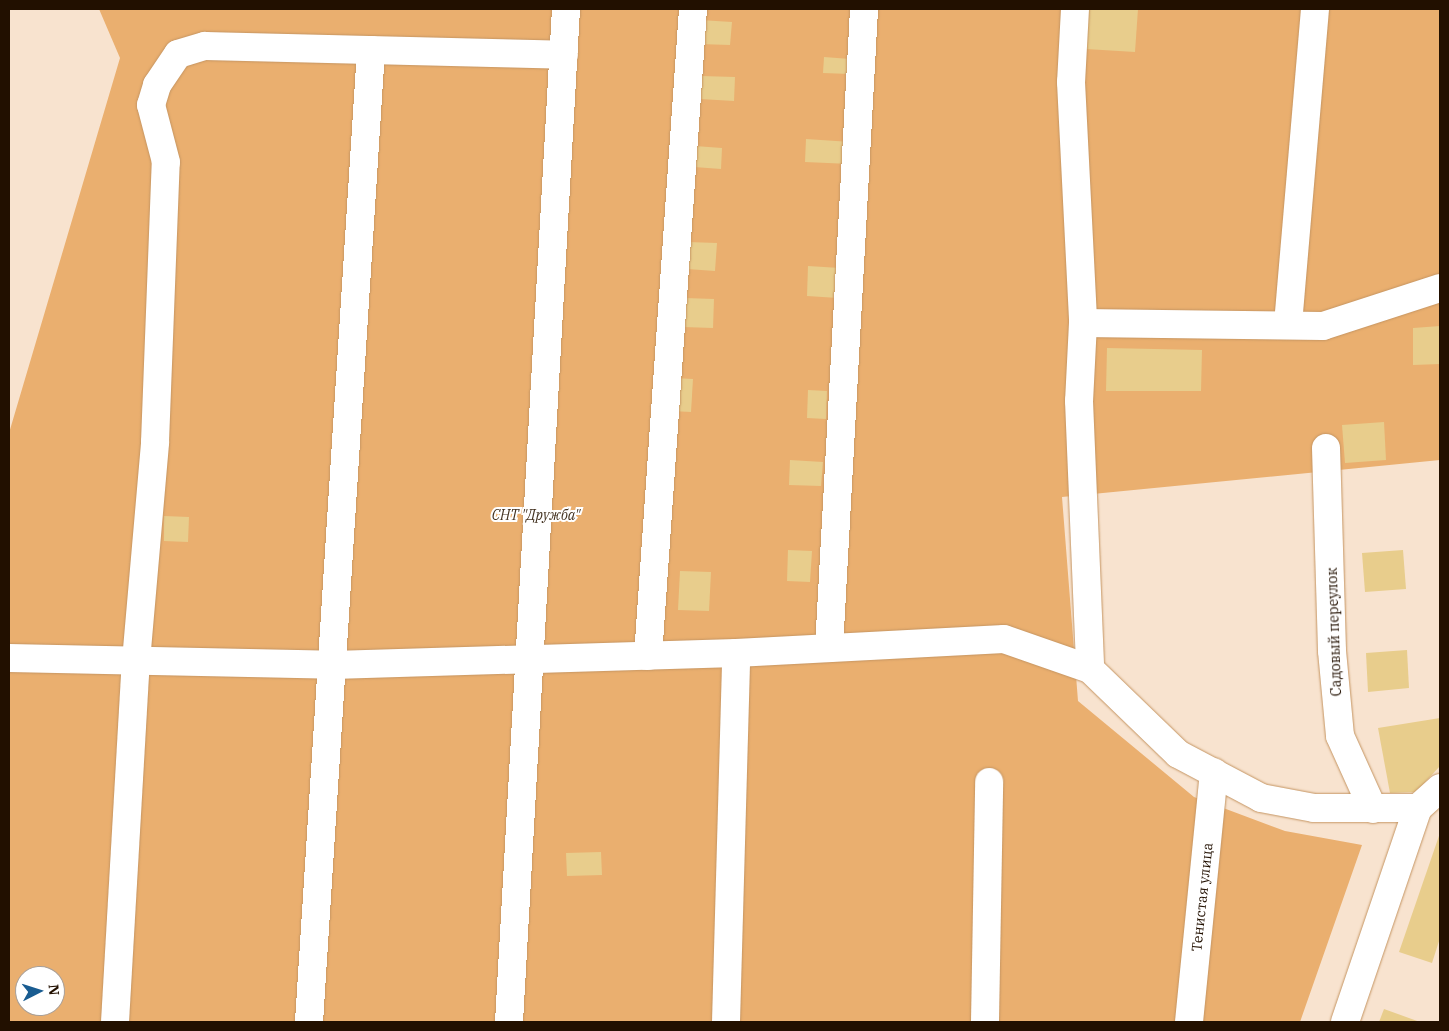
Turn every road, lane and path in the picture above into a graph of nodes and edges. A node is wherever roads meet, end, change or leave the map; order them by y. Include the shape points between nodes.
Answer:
1 (566, 9) edge
2 (693, 9) edge
3 (864, 9) edge
4 (1075, 9) edge
5 (1315, 9) edge
6 (371, 50) junction
7 (564, 54) junction
8 (1440, 288) edge
9 (1083, 323) junction
10 (1288, 324) junction
11 (1326, 448) dead end
12 (829, 648) junction
13 (736, 653) junction
14 (648, 656) junction
15 (9, 658) edge
16 (531, 659) junction
17 (136, 661) junction
18 (333, 666) junction
19 (1090, 669) junction
20 (1214, 772) junction
21 (989, 782) dead end
22 (1440, 788) edge
23 (1418, 808) junction
24 (1373, 809) junction
25 (115, 1022) edge
26 (309, 1022) edge
27 (509, 1022) edge
28 (726, 1022) edge
29 (985, 1022) edge
30 (1189, 1022) edge
31 (1345, 1022) edge

1 - 7 street
2 - 14 street
3 - 12 street
4 - 9 street via 1071,82
5 - 10 street
6 - 7 street
6 - 17 street via 205,46 178,54 157,85 151,105 166,162 165,203 155,442
6 - 18 street
7 - 16 street
8 - 10 street via 1323,326
9 - 10 street
9 - 19 street via 1080,401
11 - 24 street, Садовый переулок via 1332,651 1340,736
12 - 13 street
12 - 19 street via 1004,639
13 - 14 street
13 - 28 street
14 - 16 street
15 - 17 street
16 - 18 street
16 - 27 street
17 - 18 street
17 - 25 street
18 - 26 street
19 - 20 street via 1178,754
20 - 24 street via 1261,798 1314,808
20 - 30 street, Тенистая улица
21 - 29 street
22 - 23 street
23 - 24 street
23 - 31 street

